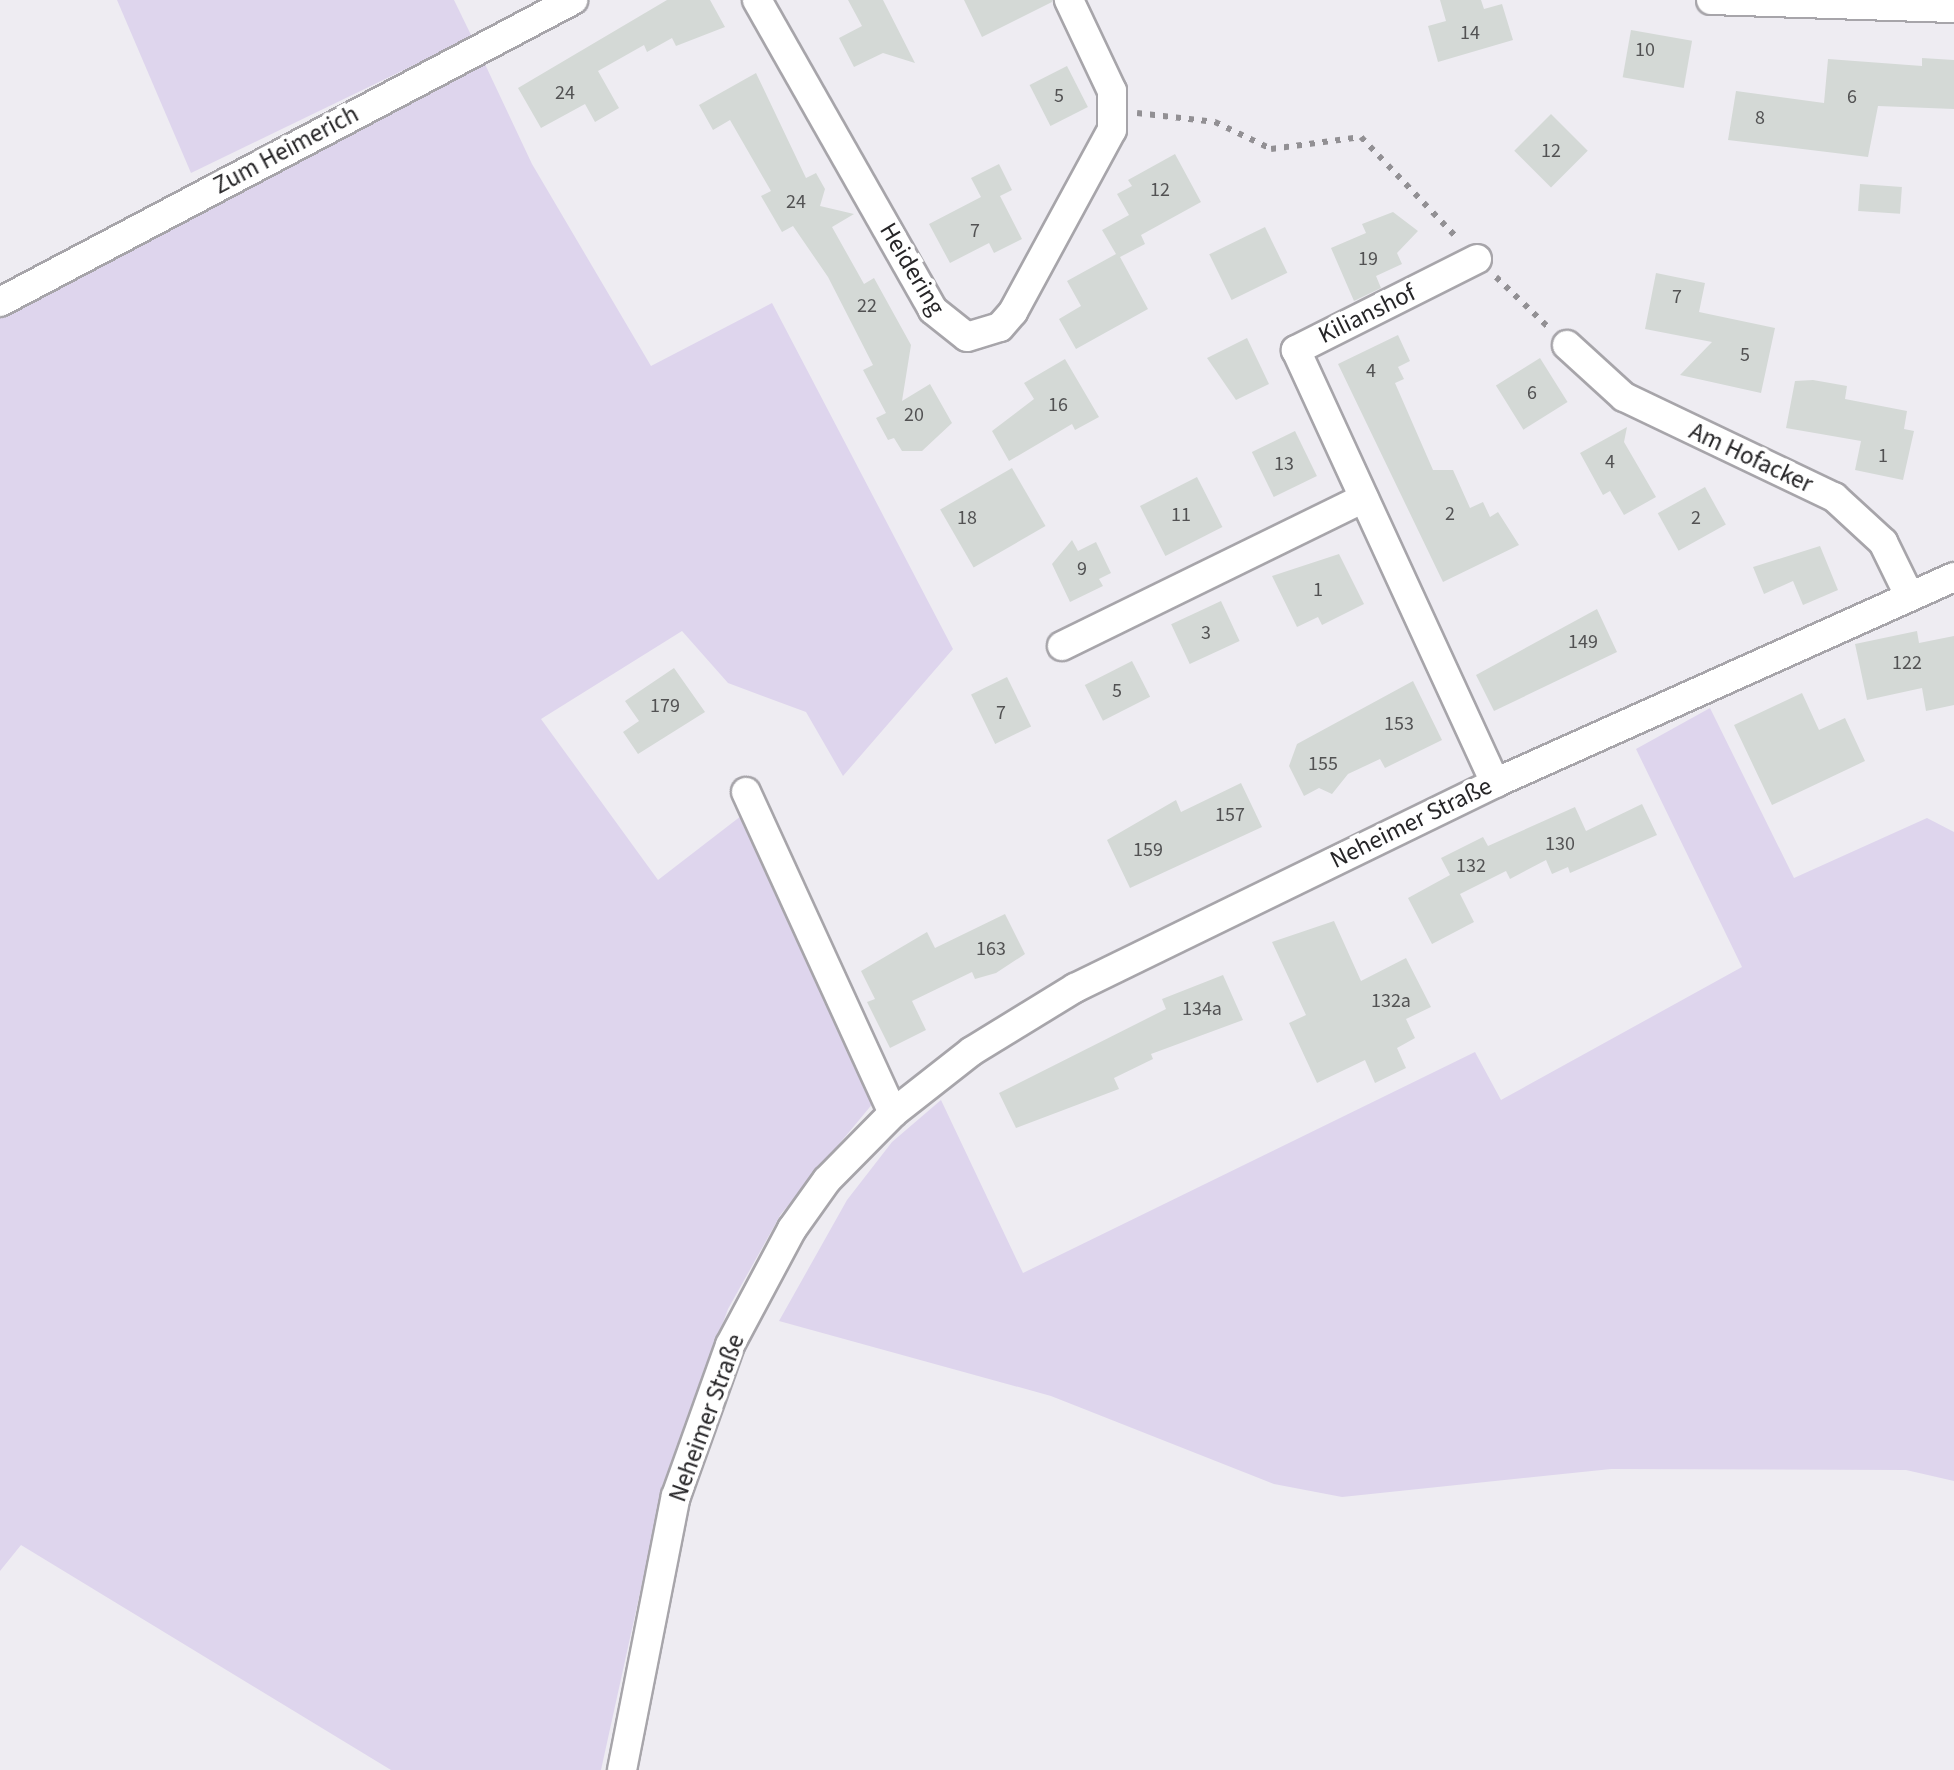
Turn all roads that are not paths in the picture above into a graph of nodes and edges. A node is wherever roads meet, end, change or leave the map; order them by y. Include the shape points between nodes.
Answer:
1 (573, 0) edge
2 (757, 0) edge
3 (1069, 0) edge
4 (1711, 0) edge
5 (1954, 8) edge
6 (1476, 259) road end
7 (0, 302) edge
8 (1567, 346) road end
9 (1364, 498) junction
10 (1954, 577) edge
11 (1909, 595) junction
12 (1062, 646) dead end
13 (1495, 783) junction
14 (746, 792) dead end
15 (892, 1113) junction
16 (622, 1770) edge

1 - 7 street, Zum Heimerich
2 - 3 street, Heidering via 933,310 967,337 1000,327 1013,312 1112,130 1115,111
4 - 5 street
6 - 9 street, Kilianshof via 1296,350
8 - 11 street, Am Hofacker via 1624,397 1834,497 1883,542
9 - 12 street
9 - 13 street, Kilianshof
10 - 11 street, Neheimer Straße
11 - 13 street, Neheimer Straße
13 - 15 street, Neheimer Straße via 1075,988 972,1051
14 - 15 street
15 - 16 street, Neheimer Straße via 810,1204 730,1345 676,1496

